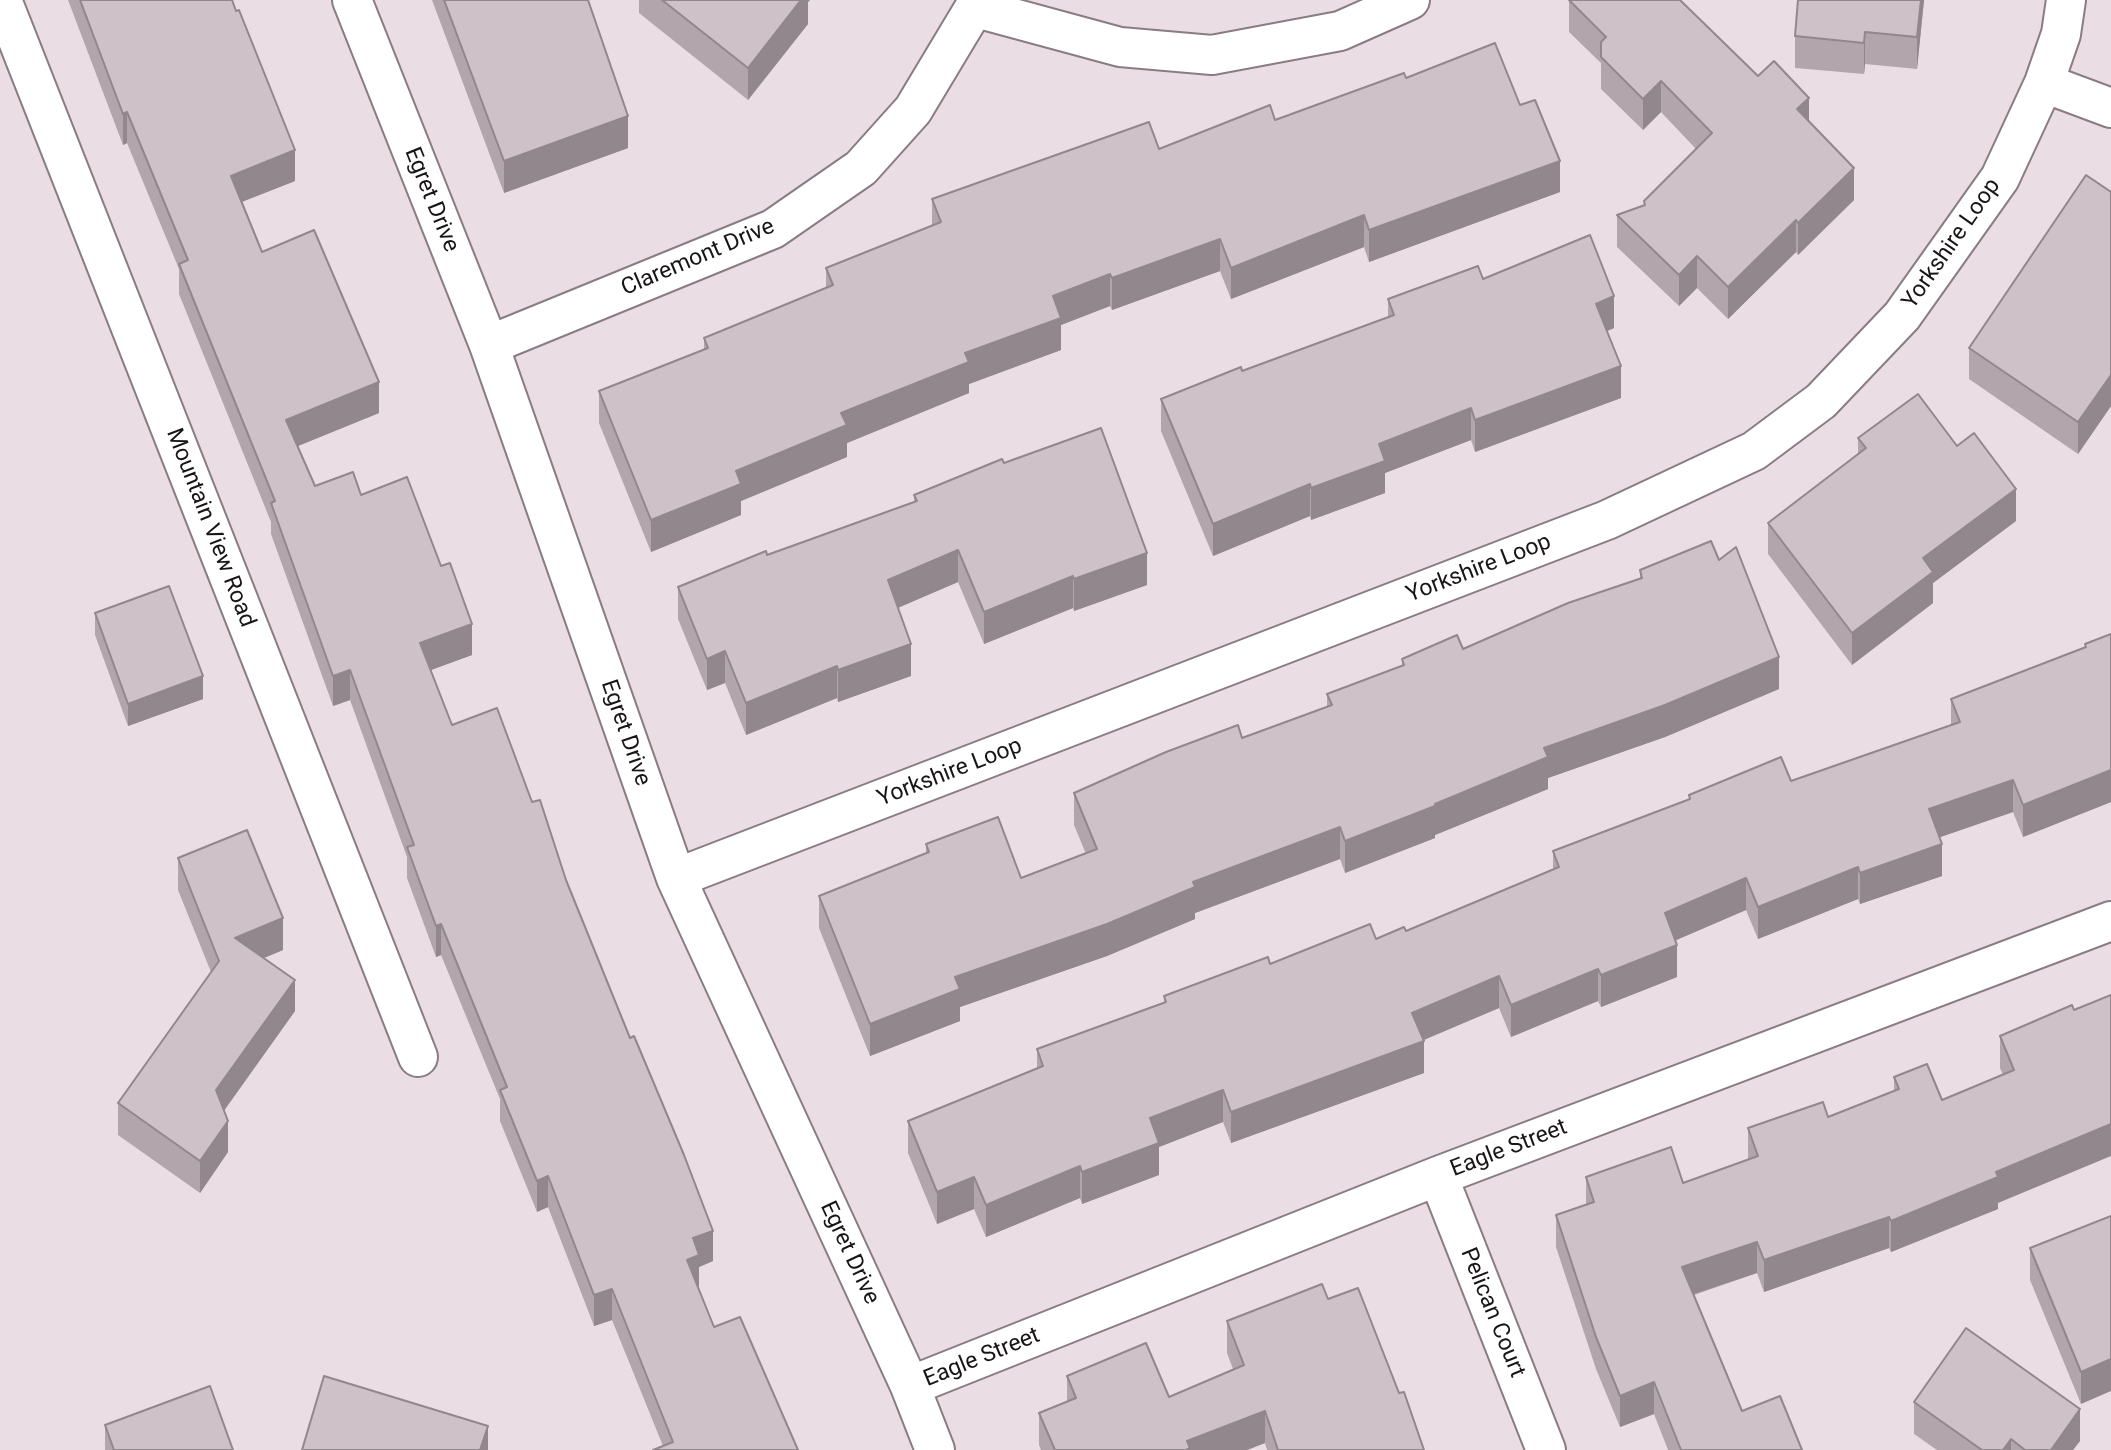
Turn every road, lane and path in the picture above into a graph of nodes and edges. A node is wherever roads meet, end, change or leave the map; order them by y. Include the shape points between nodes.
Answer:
1 (2, 0) edge
2 (352, 0) edge
3 (1410, 0) edge
4 (2066, 0) edge
5 (978, 4) edge
6 (2044, 83) junction
7 (2111, 108) edge
8 (489, 345) junction
9 (676, 878) junction
10 (2111, 921) edge
11 (418, 1057) dead end
12 (1438, 1176) junction
13 (911, 1386) junction
14 (935, 1450) edge
15 (1546, 1450) edge

1 - 11 street, Mountain View Road
2 - 8 street, Egret Drive
3 - 5 street via 1340,31 1212,55 1120,47
4 - 6 street, Yorkshire Loop via 2061,34
5 - 8 street, Claremont Drive via 913,110 869,158 773,229
6 - 7 street
6 - 9 street, Yorkshire Loop via 2000,178 1902,316 1821,401 1754,451 1607,520
8 - 9 street, Egret Drive
9 - 13 street, Egret Drive
10 - 12 street, Eagle Street
12 - 13 street, Eagle Street
12 - 15 street, Pelican Court
13 - 14 street, Egret Drive

